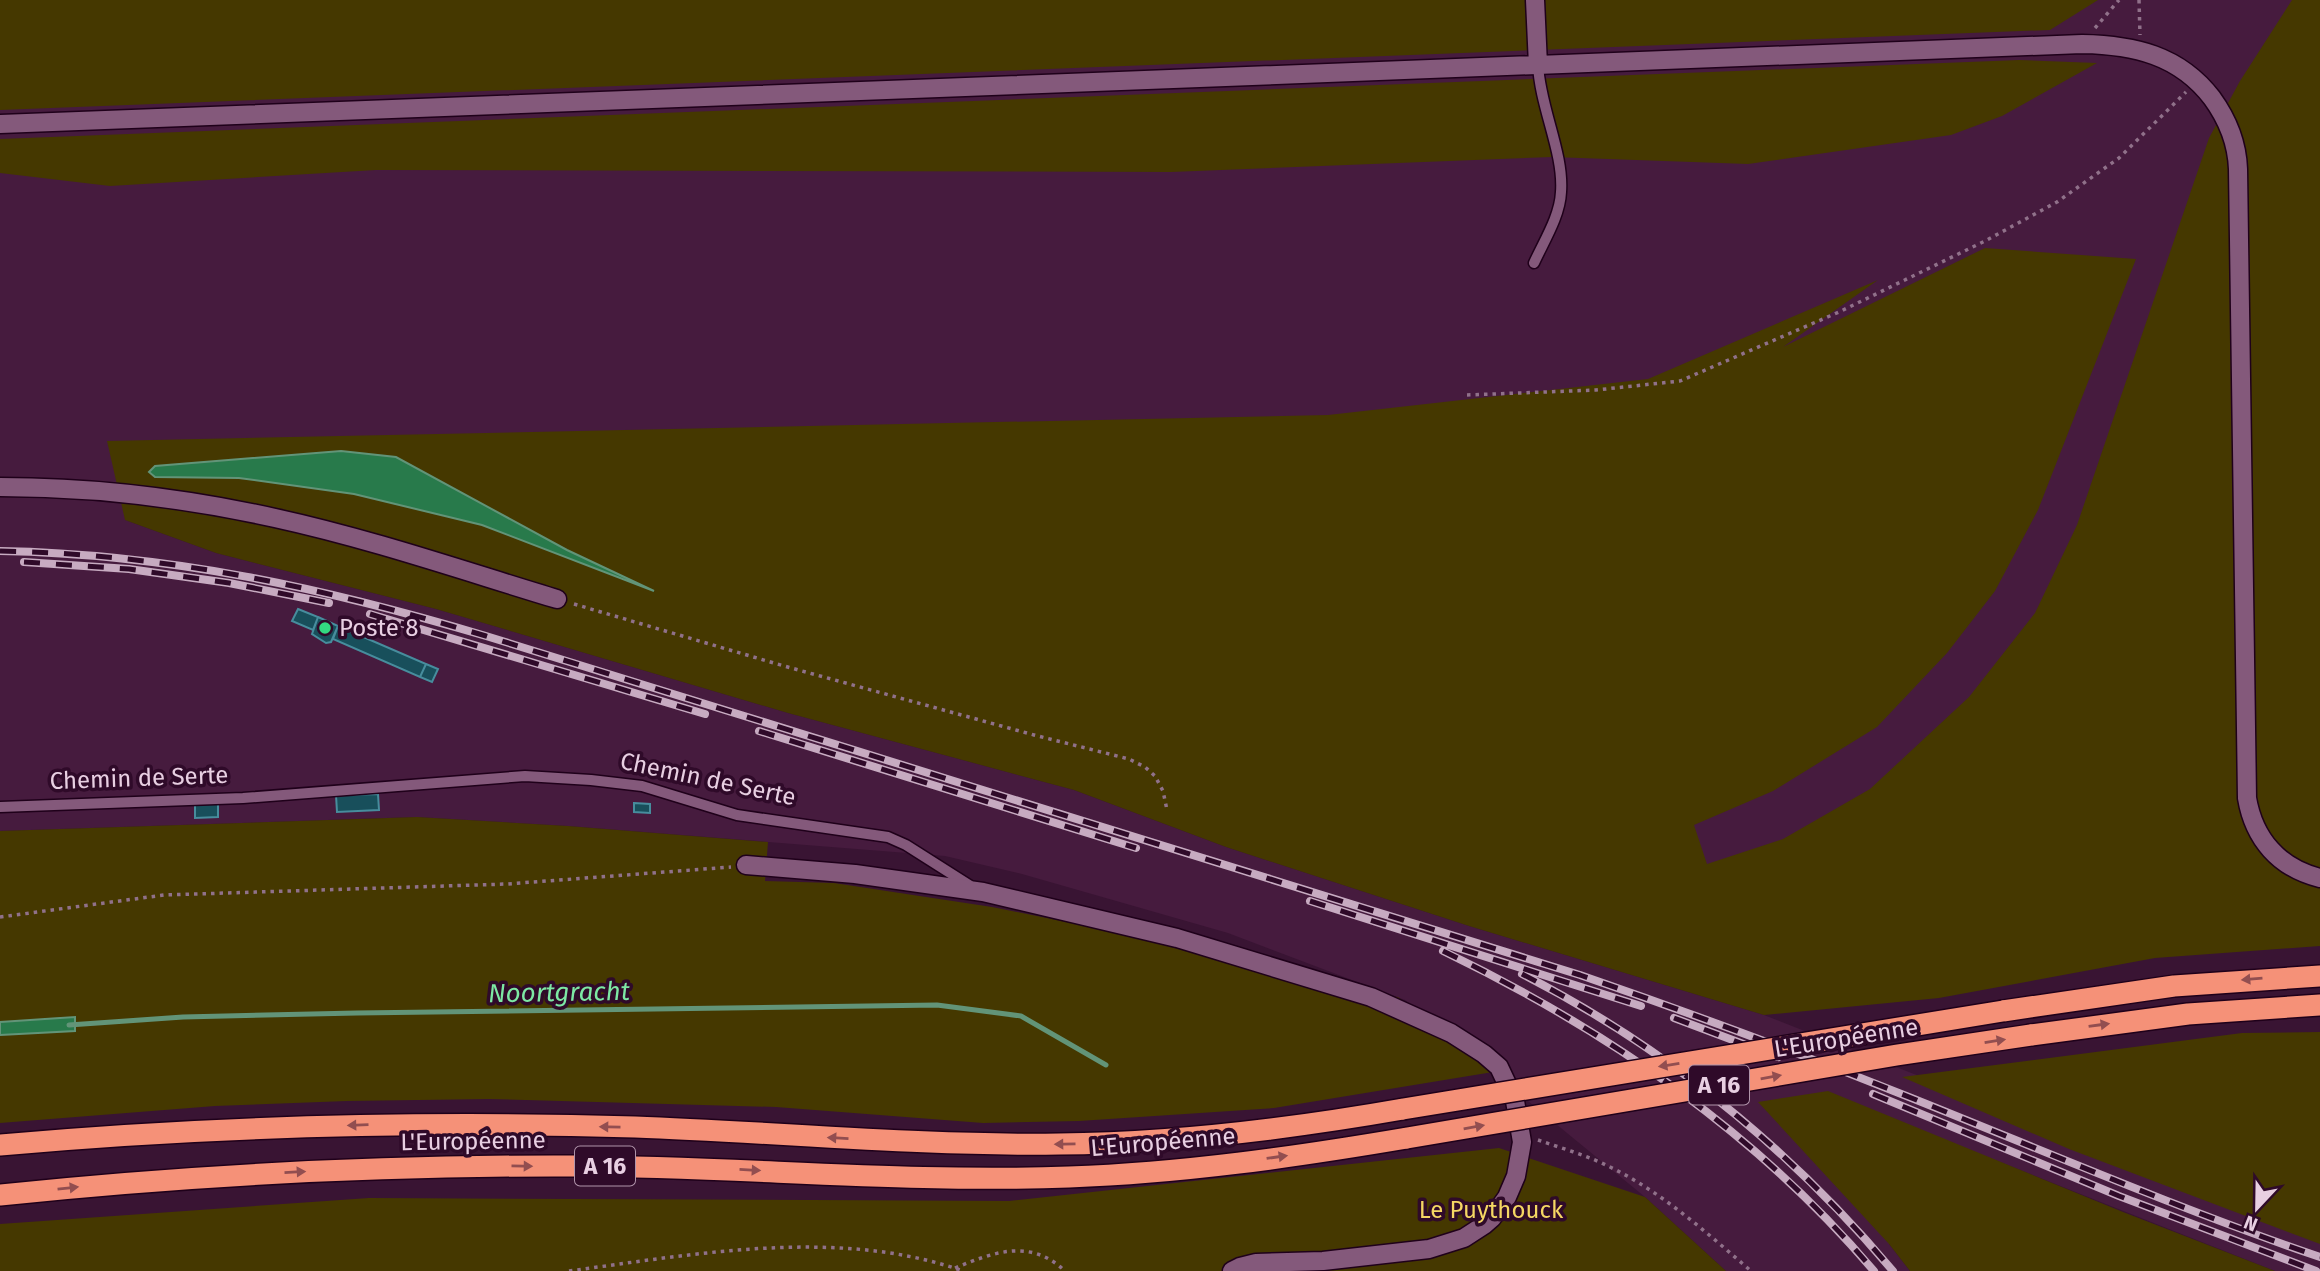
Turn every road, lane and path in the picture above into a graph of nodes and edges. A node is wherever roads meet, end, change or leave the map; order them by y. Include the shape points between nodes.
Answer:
1 (1535, 0) edge
2 (2119, 0) edge
3 (2139, 0) edge
4 (2082, 44) junction
5 (2141, 51) junction
6 (1538, 65) junction
7 (2196, 80) junction
8 (0, 124) edge
9 (1534, 262) dead end
10 (1467, 395) dead end
11 (0, 487) edge
12 (557, 599) joint
13 (0, 807) edge
14 (1167, 810) dead end
15 (746, 865) joint
16 (2320, 878) edge
17 (983, 891) junction
18 (0, 917) edge
19 (2320, 976) edge
20 (2320, 1005) edge
21 (1522, 1135) junction
22 (0, 1145) edge
23 (0, 1195) edge
24 (955, 1268) junction
25 (569, 1271) edge
26 (963, 1271) edge
27 (1065, 1271) edge
28 (1232, 1271) edge
29 (1751, 1271) edge

1 - 6 street
2 - 4 path
3 - 5 path
4 - 5 street
4 - 6 street
5 - 7 street via 2174,63
6 - 8 street
6 - 9 lane via 1561,192
7 - 10 path via 2119,158 2057,202 1839,312 1690,377 1596,390
7 - 16 street via 2225,117 2238,158 2247,798 2252,822 2272,851 2298,871
11 - 12 street via 114,491 252,513
12 - 14 path via 797,670 1129,759 1155,776
13 - 17 lane, Chemin de Serte via 243,798 525,776 592,780 642,786 737,815 878,834 906,845
15 - 17 street
15 - 18 path via 507,884 164,895
17 - 21 street, Chemin de Serte via 1177,938 1357,992 1418,1017 1492,1060 1515,1101
19 -> 22 highway, L'Européenne / A 16, bridge via 2174,986 1243,1133 1074,1144 905,1141 635,1127 409,1124 181,1131
23 -> 20 highway, L'Européenne / A 16, bridge via 240,1175 468,1166 1070,1177 1232,1163 1406,1138 2031,1035 2188,1014
21 - 28 street via 1519,1163 1507,1197 1492,1218 1465,1238 1408,1252 1256,1263
21 - 29 path via 1597,1160 1639,1182
24 - 25 path via 894,1252 809,1248 726,1250
24 - 26 path
24 - 27 path via 983,1256 1016,1250 1051,1258

